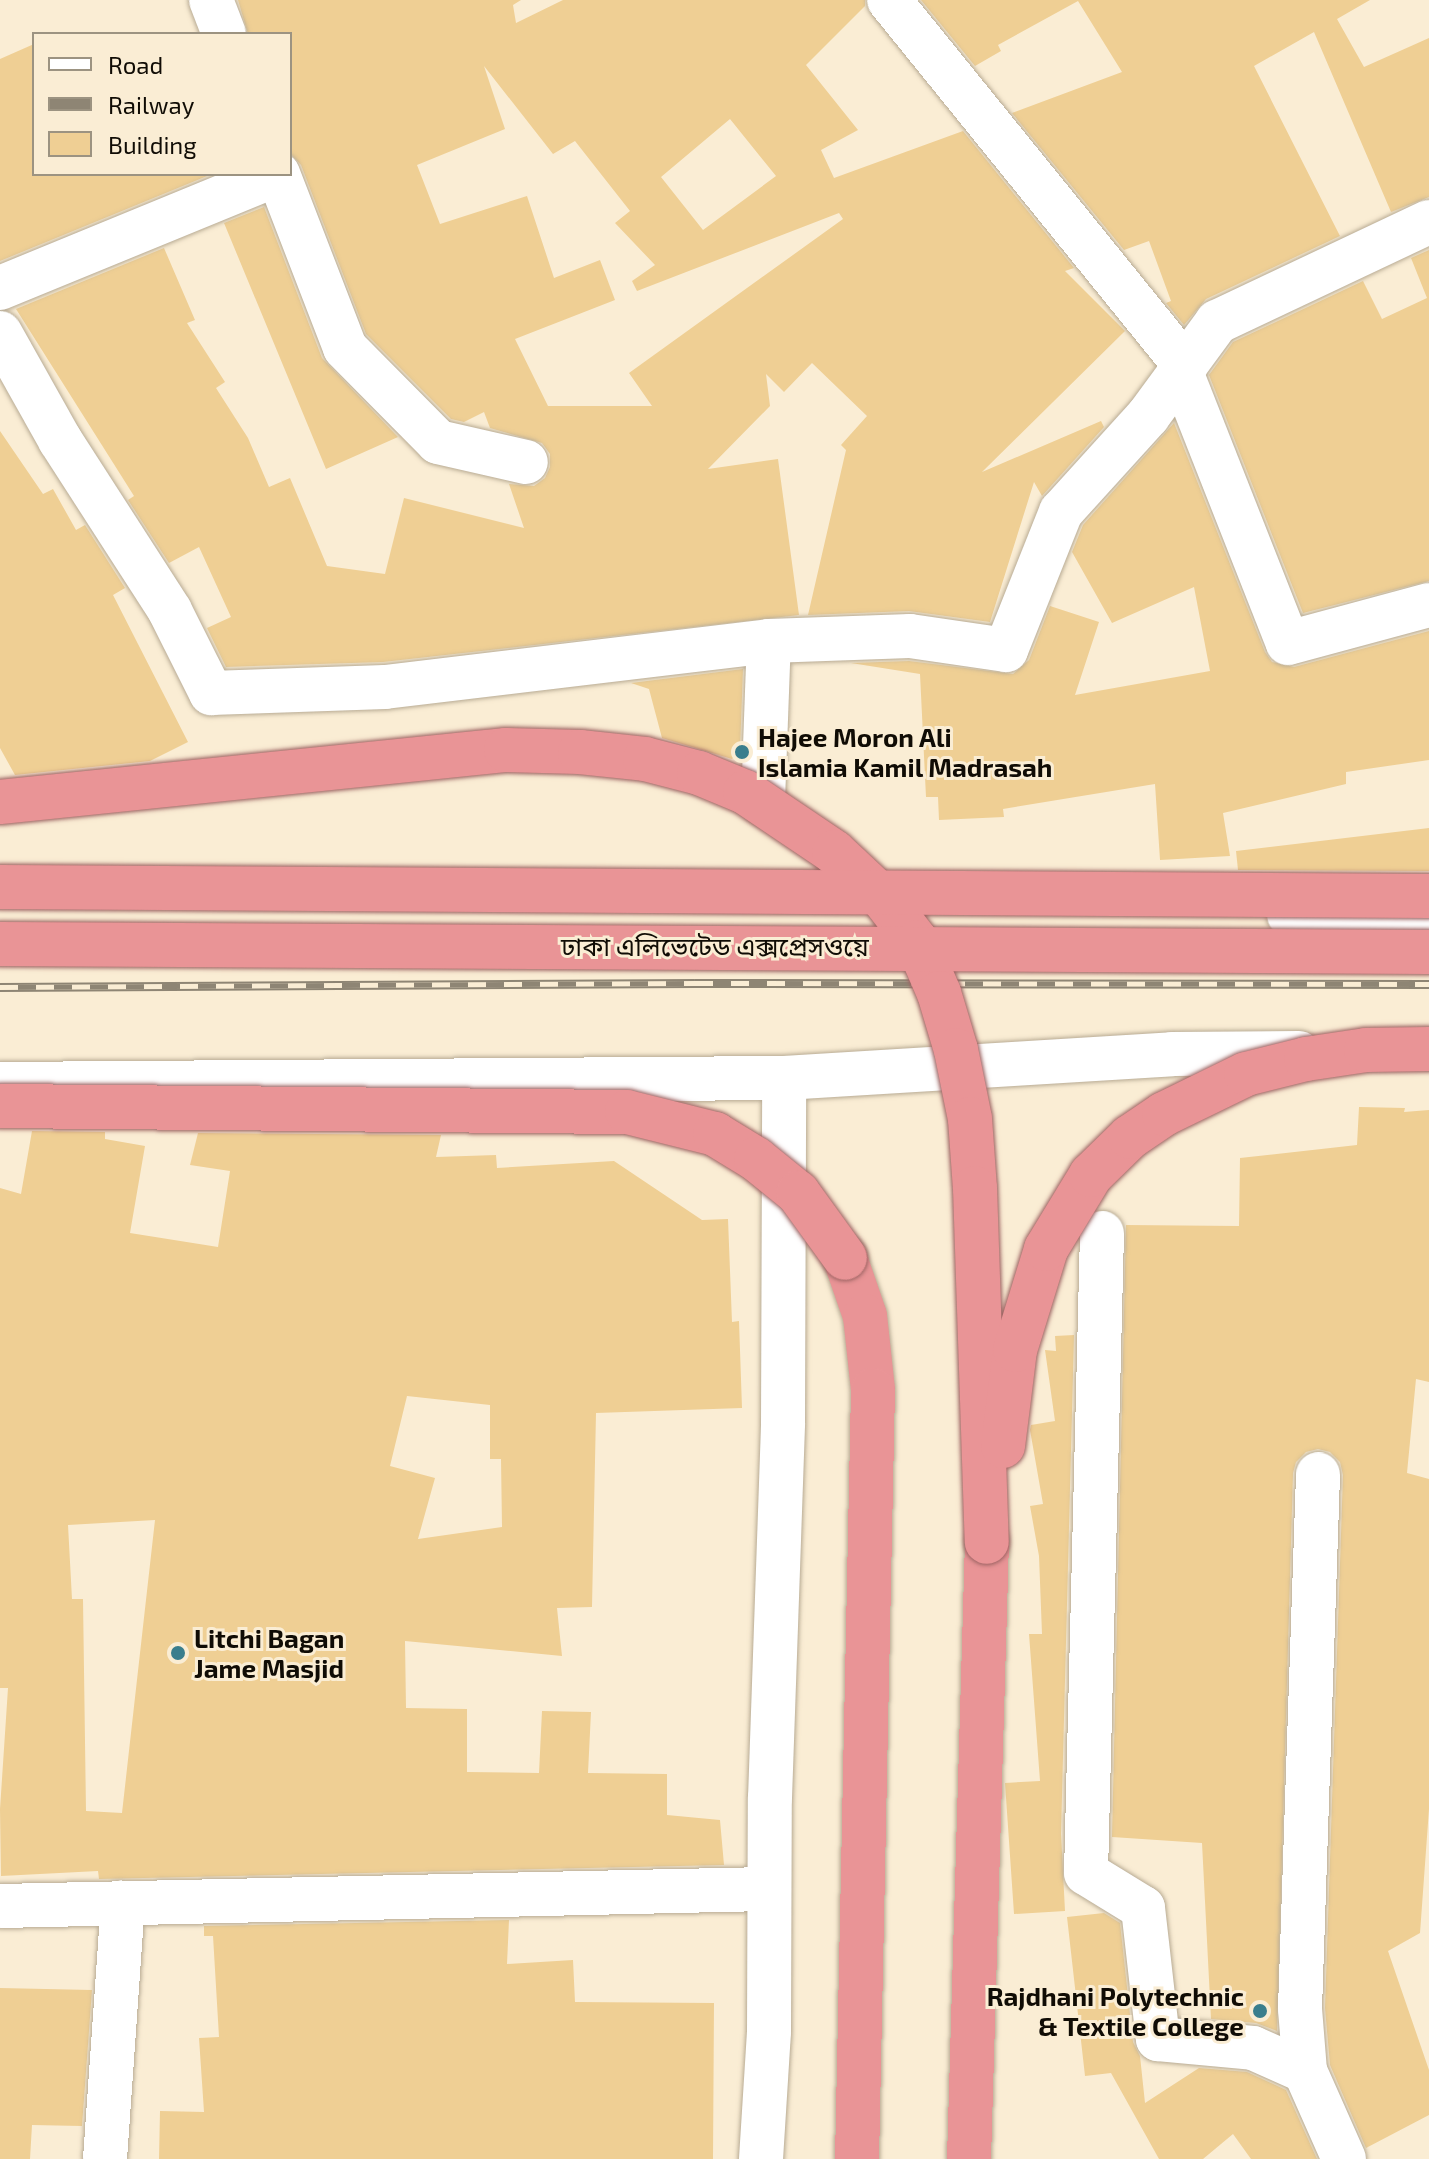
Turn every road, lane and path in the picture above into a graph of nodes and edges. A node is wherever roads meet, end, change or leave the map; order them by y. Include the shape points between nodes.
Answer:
1 (211, 0) edge
2 (889, 0) edge
3 (223, 32) edge
4 (273, 176) edge
5 (279, 176) edge
6 (1429, 222) edge
7 (0, 288) edge
8 (0, 333) edge
9 (1183, 369) junction
10 (526, 462) dead end
11 (1429, 605) edge
12 (769, 641) junction
13 (763, 801) dead end
14 (0, 802) edge
15 (0, 881) edge
16 (0, 887) edge
17 (1429, 896) edge
18 (1429, 921) edge
19 (0, 944) edge
20 (1429, 952) edge
21 (1429, 1051) edge
22 (784, 1078) junction
23 (0, 1084) edge
24 (0, 1106) edge
25 (1102, 1233) dead end
26 (1318, 1474) dead end
27 (987, 1542) junction
28 (769, 1889) junction
29 (123, 1903) junction
30 (0, 1906) edge
31 (1305, 2071) junction
32 (105, 2159) edge
33 (761, 2159) edge
34 (857, 2159) edge
35 (969, 2159) edge
36 (1344, 2159) edge

1 - 3 street
2 - 9 street
4 - 7 street
5 - 10 street via 345,348 438,442
6 - 9 street via 1217,322
8 - 12 street via 60,440 170,611 211,693 385,687
9 - 11 street via 1288,643
9 - 12 street via 1061,512 1006,650 910,636
12 - 13 street
14 - 27 highway, bridge via 506,750 645,759 745,792 792,820 883,898 917,942 956,1050 970,1119 974,1175
15 - 18 street via 541,872 821,883 1202,911
16 - 17 highway, ঢাকা এলিভেটেড এক্সপ্রেসওয়ে, bridge
19 - 20 highway, ঢাকা এলিভেটেড এক্সপ্রেসওয়ে, bridge
21 - 22 street via 1172,1054
21 - 27 highway, bridge via 1351,1052 1246,1074 1164,1114 1130,1137 1091,1175 1046,1249 1030,1294 1015,1350
22 - 23 street
22 - 28 street via 783,1423
24 - 34 highway, bridge via 627,1112 715,1134 798,1193 845,1258 865,1316 873,1390
25 - 31 street via 1086,1873 1143,1908 1158,2039 1253,2048
26 - 31 street via 1300,2009
27 - 35 highway
28 - 29 street
28 - 33 street via 769,2031
29 - 30 street
29 - 32 street
31 - 36 street

